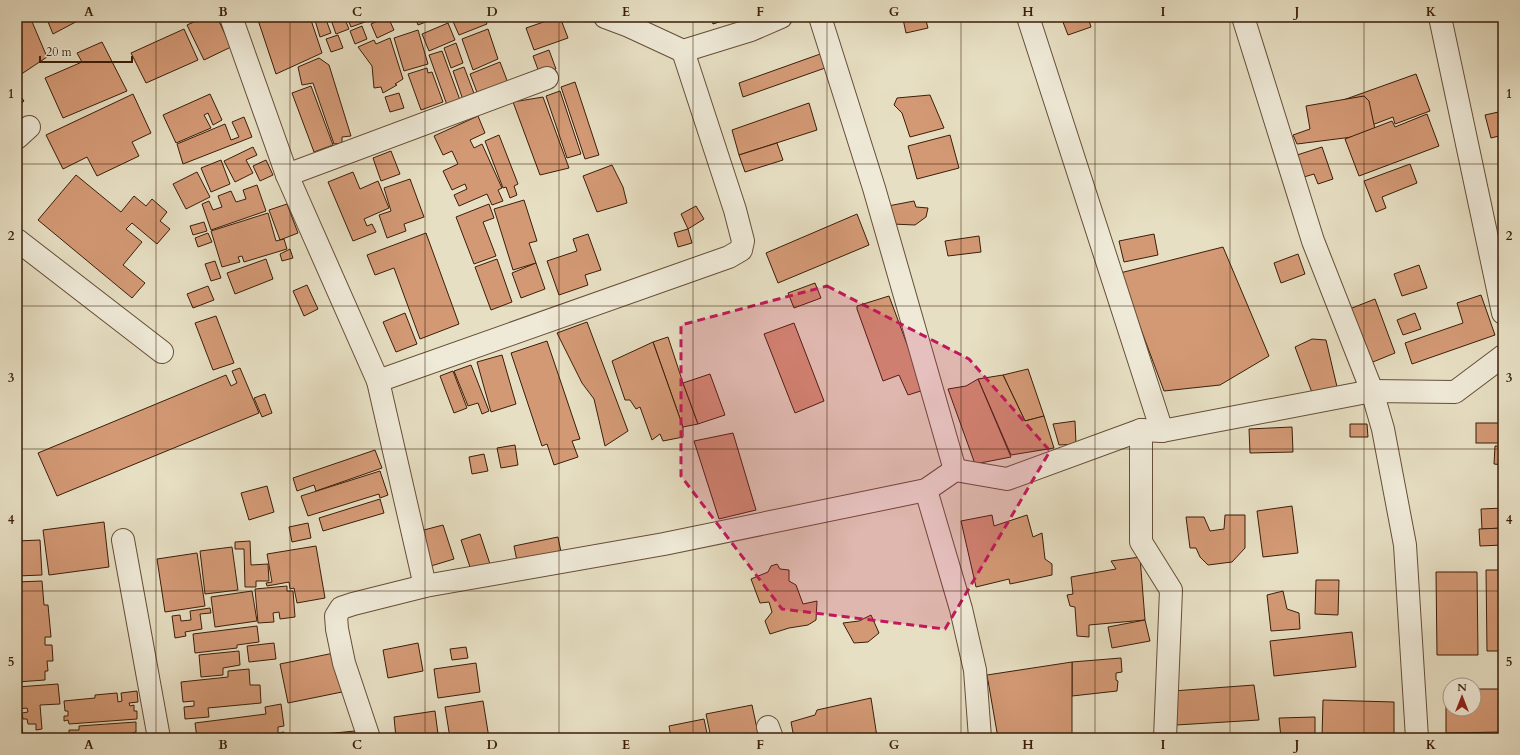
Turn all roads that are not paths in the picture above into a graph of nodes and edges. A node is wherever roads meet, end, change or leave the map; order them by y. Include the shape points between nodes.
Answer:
1 (231, 17) edge
2 (605, 17) edge
3 (780, 17) edge
4 (820, 17) edge
5 (1028, 17) edge
6 (1243, 17) edge
7 (1440, 17) edge
8 (683, 51) junction
9 (547, 78) dead end
10 (287, 175) junction
11 (17, 240) edge
12 (1503, 313) edge
13 (162, 352) dead end
14 (1503, 356) edge
15 (378, 380) junction
16 (1372, 391) junction
17 (1152, 431) junction
18 (955, 470) junction
19 (926, 490) junction
20 (123, 540) dead end
21 (425, 586) junction
22 (160, 738) edge
23 (368, 738) edge
24 (980, 738) edge
25 (1165, 738) edge
26 (1417, 738) edge

1 - 10 street
2 - 8 street
3 - 8 street via 751,30
4 - 18 street via 874,188
5 - 17 street
6 - 16 street via 1313,241
7 - 12 street
8 - 15 street via 735,210 743,241 741,250 729,257
9 - 10 street
10 - 15 street
11 - 13 street
14 - 16 street via 1455,392
15 - 21 street
16 - 17 street
16 - 26 street via 1383,429 1405,545
17 - 18 street via 1007,479
17 - 25 street via 1141,542 1171,590
18 - 19 street
19 - 21 street via 664,544
19 - 24 street via 962,609 975,670
20 - 22 street
21 - 23 street via 341,608 336,616 344,663

